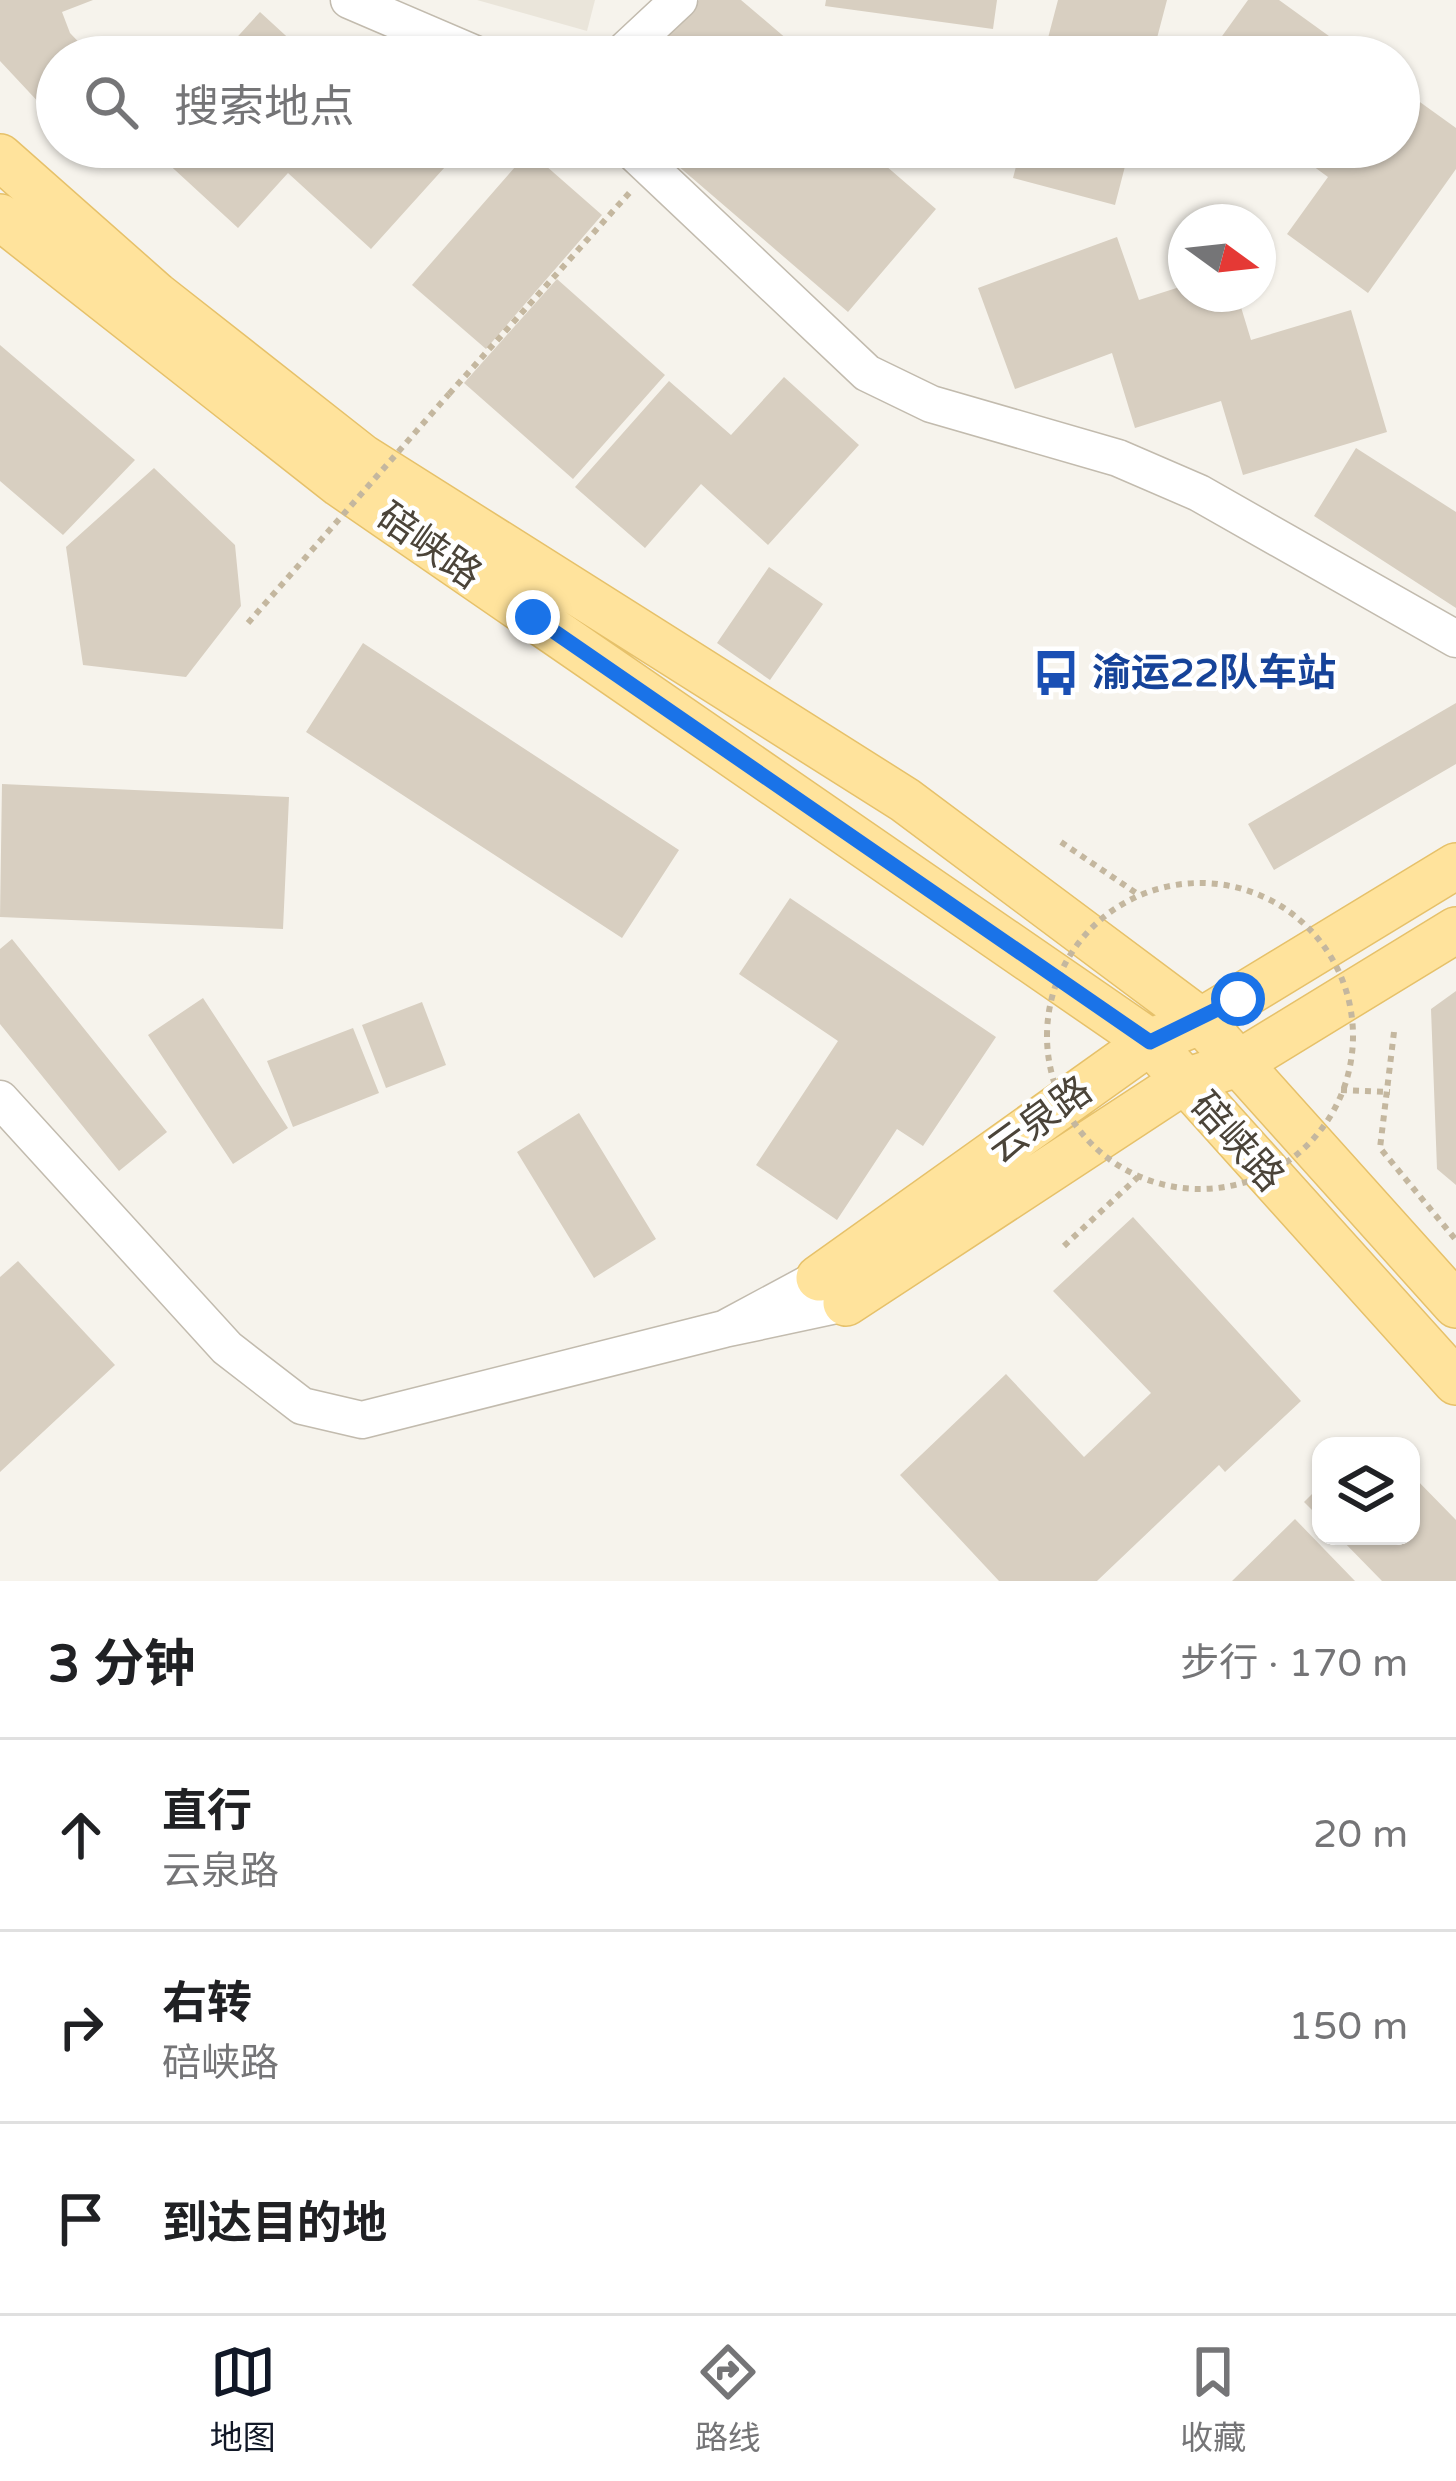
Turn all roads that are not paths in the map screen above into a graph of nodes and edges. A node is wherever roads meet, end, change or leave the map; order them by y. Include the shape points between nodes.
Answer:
1 (349, 0) edge
2 (679, 0) edge
3 (433, 36) edge
4 (640, 36) edge
5 (0, 157) edge
6 (651, 168) edge
7 (0, 217) edge
8 (1456, 639) edge
9 (1456, 866) edge
10 (1456, 930) edge
11 (1201, 1021) junction
12 (1150, 1042) junction
13 (1237, 1064) junction
14 (1183, 1082) junction
15 (0, 1099) edge
16 (832, 1291) junction
17 (1455, 1302) edge
18 (1456, 1382) edge

1 - 3 street
2 - 4 street
5 - 11 main road, 碚峡路 via 156,295 362,457 905,800
6 - 8 street via 867,373 931,404 1118,458 1199,493
7 - 12 main road, 碚峡路 via 340,484
9 - 11 main road, 云泉路
10 - 13 main road, 云泉路
11 - 12 main road, 云泉路
11 - 13 main road, 碚峡路
12 - 14 main road, 碚峡路
12 - 16 main road, 云泉路
13 - 14 main road, 云泉路
13 - 17 main road, 碚峡路
14 - 16 main road, 云泉路
14 - 18 main road, 碚峡路
15 - 16 street via 227,1348 302,1406 362,1420 724,1329

